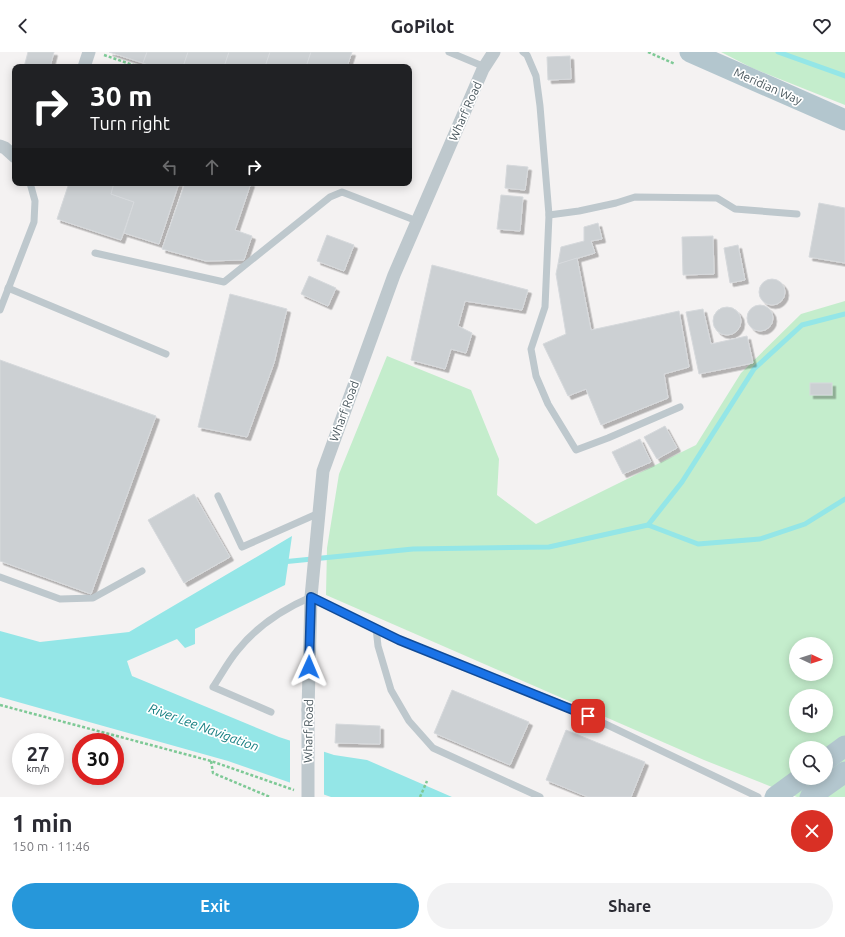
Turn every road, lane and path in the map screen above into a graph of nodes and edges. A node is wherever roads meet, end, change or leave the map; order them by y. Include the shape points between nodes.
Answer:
1 (89, 52) edge
2 (449, 52) edge
3 (494, 52) edge
4 (523, 52) edge
5 (690, 52) edge
6 (106, 56) dead end
7 (85, 64) edge
8 (130, 64) edge
9 (485, 67) junction
10 (845, 120) edge
11 (0, 146) edge
12 (12, 154) edge
13 (31, 186) edge
14 (797, 214) dead end
15 (549, 215) junction
16 (417, 221) junction
17 (95, 252) dead end
18 (8, 288) junction
19 (0, 310) edge
20 (166, 354) dead end
21 (680, 407) dead end
22 (218, 496) dead end
23 (319, 513) junction
24 (142, 571) dead end
25 (0, 577) edge
26 (311, 597) junction
27 (376, 628) junction
28 (0, 705) edge
29 (271, 712) dead end
30 (845, 746) edge
31 (833, 755) edge
32 (212, 762) junction
33 (845, 772) edge
34 (427, 781) dead end
35 (288, 788) dead end
36 (812, 796) edge
37 (270, 797) edge
38 (308, 797) edge
39 (420, 797) edge
40 (540, 797) edge
41 (758, 797) edge

1 - 7 street
2 - 9 lane
3 - 9 street, Wharf Road
4 - 15 lane via 528,55 536,76
5 - 10 main road, Meridian Way
6 - 8 path
9 - 16 street, Wharf Road
11 - 12 street
13 - 18 lane via 35,201 34,222
14 - 15 lane via 735,209 717,198 635,197 579,211
15 - 21 lane via 545,307 531,349 536,376 548,404 576,450
16 - 17 lane via 342,192 330,197 224,282
16 - 23 street, Wharf Road via 394,275 323,471
18 - 19 lane
18 - 20 lane
22 - 23 lane via 242,547
23 - 26 street, Wharf Road
24 - 25 lane via 94,598 60,599
26 - 27 lane
26 - 29 lane via 292,605 254,633 237,651 213,687
26 - 38 street, Wharf Road, bridge
27 - 40 lane via 378,646 391,690 409,721 433,748
27 - 41 lane via 399,640 574,709
28 - 32 path
30 - 31 main road
32 - 35 path
32 - 37 path via 213,773
33 - 36 main road
34 - 39 path

